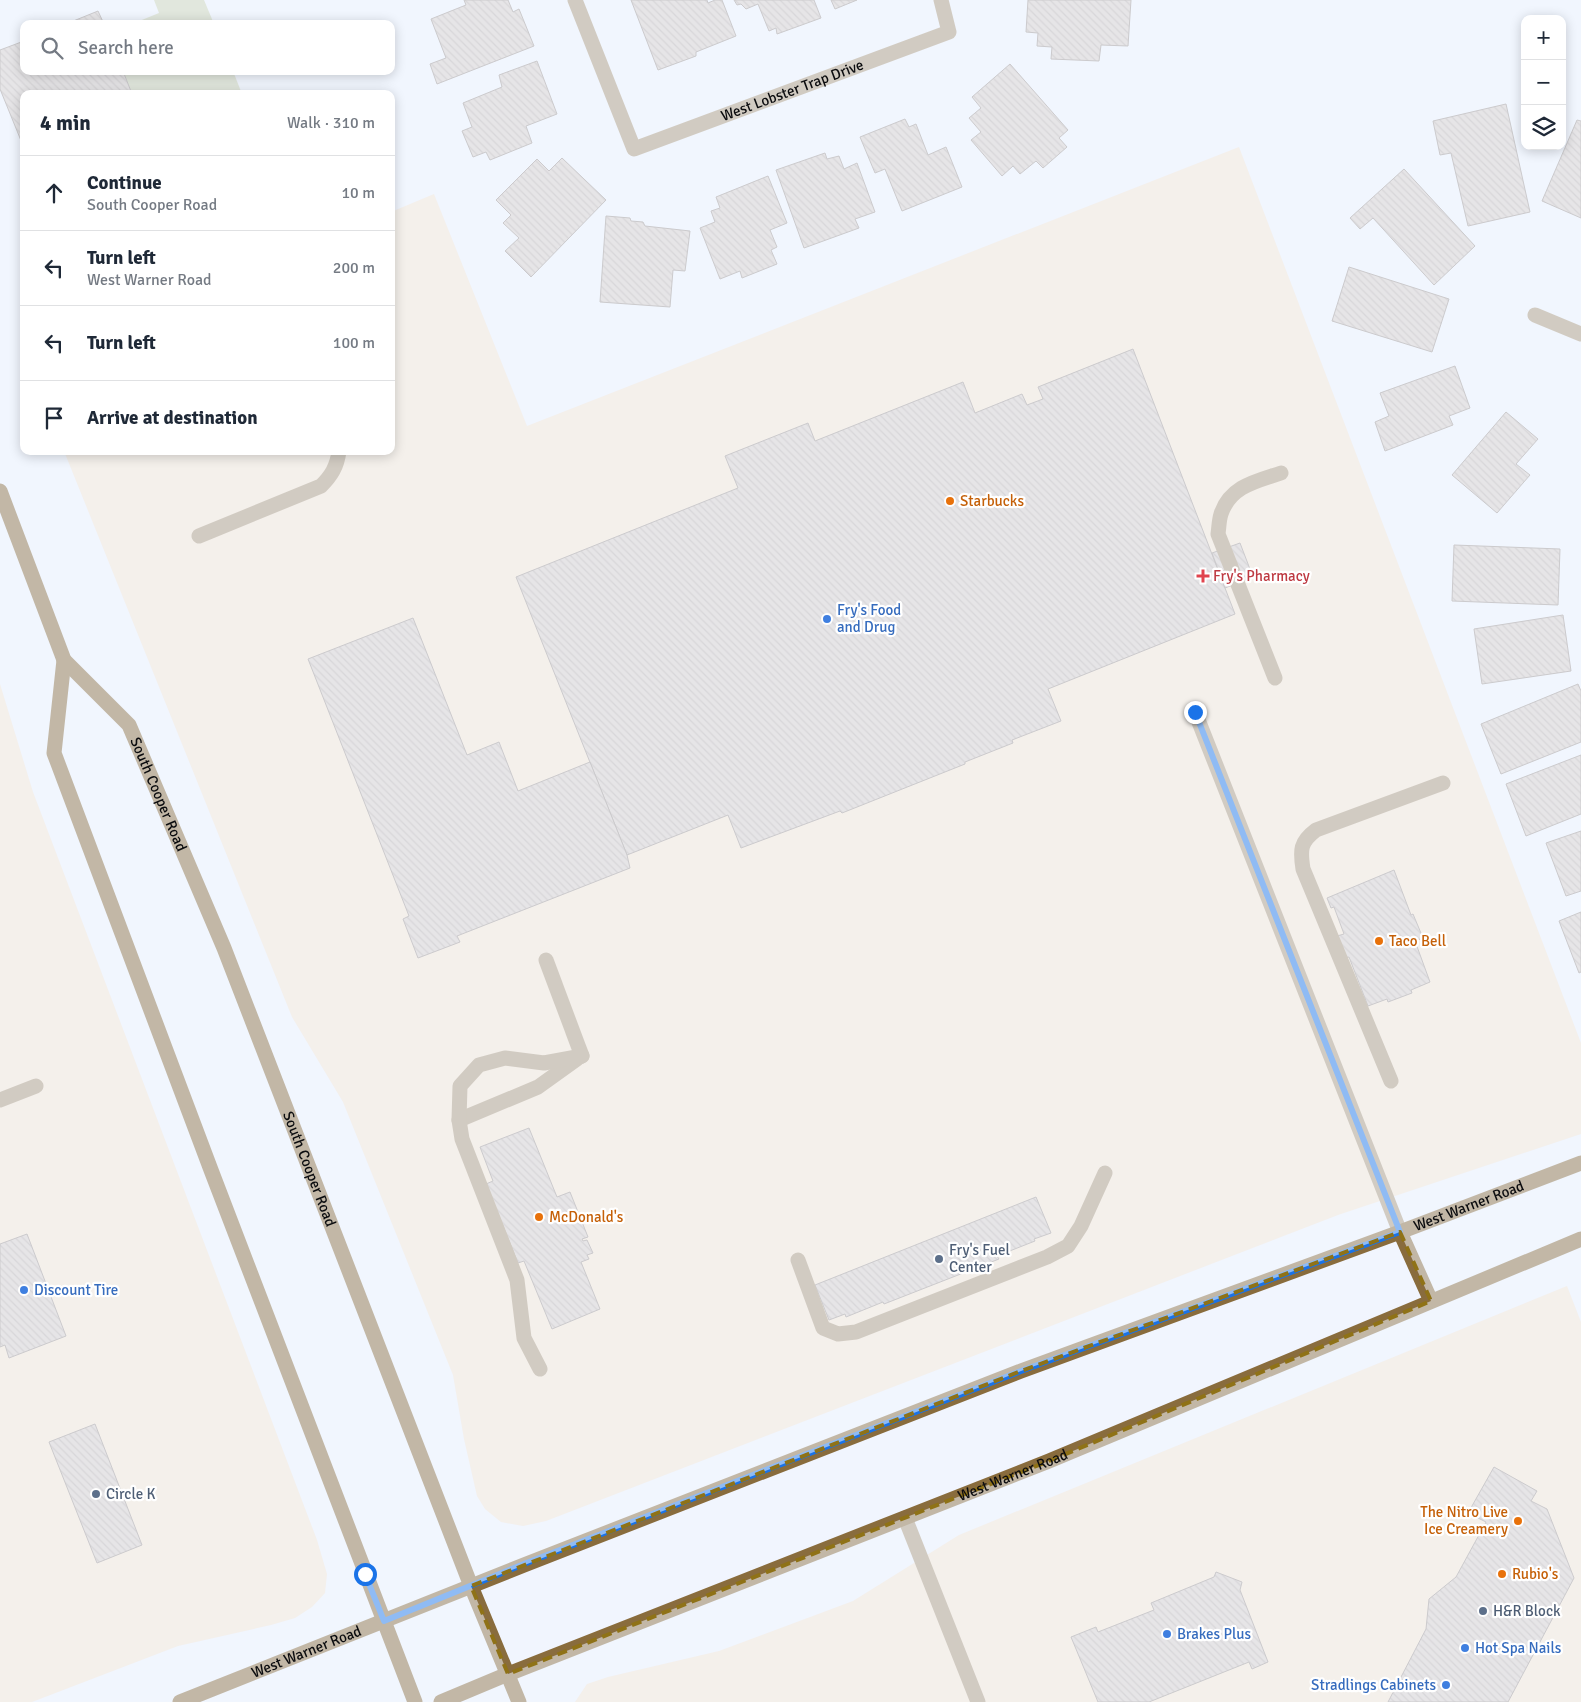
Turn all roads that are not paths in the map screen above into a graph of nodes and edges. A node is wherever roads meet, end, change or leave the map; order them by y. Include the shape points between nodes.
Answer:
1 (575, 0) edge
2 (941, 0) edge
3 (1535, 315) dead end
4 (1581, 334) edge
5 (338, 455) edge
6 (1281, 473) dead end
7 (0, 491) edge
8 (199, 536) dead end
9 (64, 660) junction
10 (1275, 678) dead end
11 (1195, 712) dead end
12 (1443, 782) dead end
13 (546, 960) dead end
14 (582, 1056) junction
15 (1390, 1082) dead end
16 (36, 1086) dead end
17 (0, 1100) edge
18 (459, 1120) junction
19 (1581, 1163) edge
20 (1105, 1173) dead end
21 (1400, 1232) junction
22 (1581, 1239) edge
23 (798, 1260) dead end
24 (1431, 1301) junction
25 (540, 1369) dead end
26 (905, 1518) junction
27 (471, 1586) junction
28 (384, 1621) junction
29 (508, 1674) junction
30 (180, 1702) edge
31 (414, 1702) edge
32 (442, 1702) edge
33 (519, 1702) edge
34 (978, 1702) edge

1 - 2 street, West Lobster Trap Drive via 634,149 949,32
3 - 4 street
5 - 8 street via 334,471 320,486
6 - 10 street via 1231,494 1221,514 1218,534
7 - 9 main road, South Cooper Road
9 - 27 main road, South Cooper Road via 130,725 224,948
9 - 28 main road, South Cooper Road via 54,754
11 - 21 street
12 - 15 street via 1316,830 1302,846 1303,869
13 - 14 street
14 - 18 street via 538,1087
14 - 18 street via 544,1063 505,1058 479,1065 460,1086
16 - 17 street
18 - 25 street via 462,1139 517,1280 524,1338
19 - 21 main road, West Warner Road
20 - 23 street via 1081,1226 1068,1246 856,1332 838,1334 823,1328
21 - 24 main road
21 - 27 main road, West Warner Road via 1021,1371
22 - 24 main road, West Warner Road
24 - 26 main road, West Warner Road
26 - 29 main road, West Warner Road
26 - 34 street
27 - 28 main road, West Warner Road
27 - 29 main road, South Cooper Road
28 - 30 main road, West Warner Road
28 - 31 main road, South Cooper Road
29 - 32 main road, West Warner Road
29 - 33 main road, South Cooper Road

